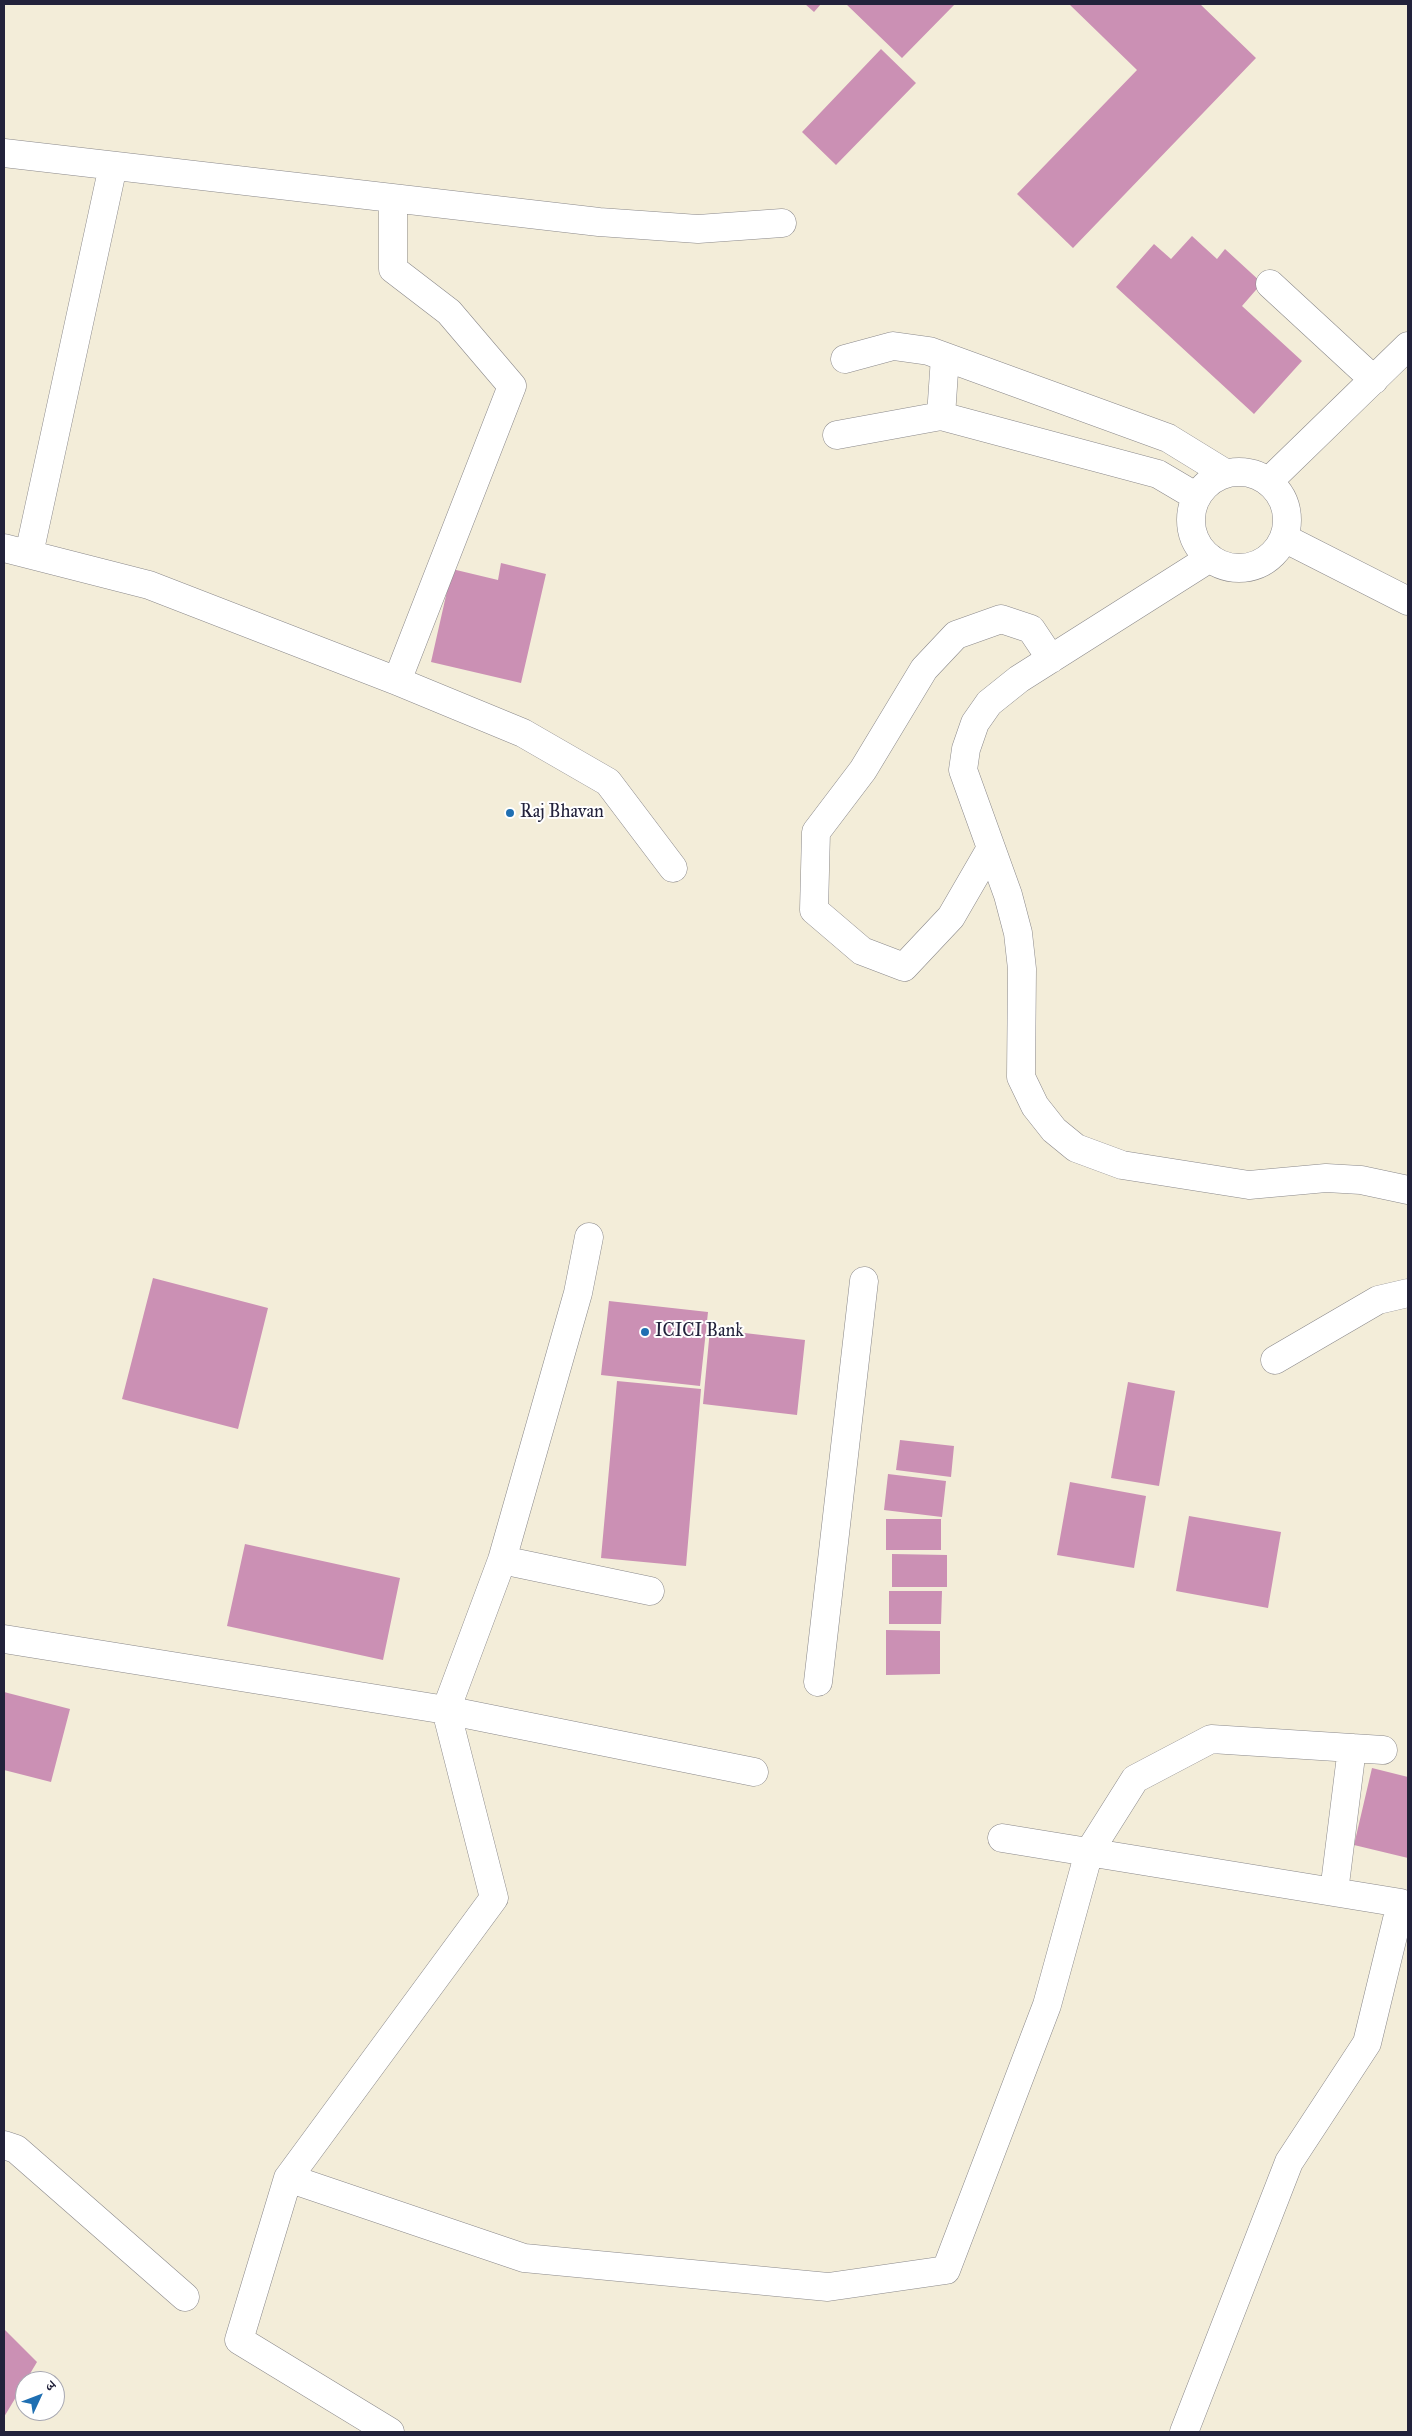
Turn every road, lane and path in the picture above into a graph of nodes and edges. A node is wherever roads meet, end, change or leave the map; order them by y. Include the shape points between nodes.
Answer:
1 (4, 153) edge
2 (113, 166) junction
3 (392, 199) junction
4 (782, 222) dead end
5 (1270, 284) dead end
6 (1408, 346) edge
7 (945, 357) junction
8 (845, 359) dead end
9 (1374, 380) junction
10 (941, 416) junction
11 (837, 436) dead end
12 (1226, 473) junction
13 (1268, 482) junction
14 (1197, 497) junction
15 (1284, 538) junction
16 (16, 551) edge
17 (1210, 558) junction
18 (1408, 600) edge
19 (1051, 659) junction
20 (397, 681) junction
21 (991, 848) junction
22 (673, 868) dead end
23 (1408, 1190) edge
24 (589, 1237) dead end
25 (864, 1281) dead end
26 (1408, 1293) edge
27 (1275, 1360) dead end
28 (502, 1560) junction
29 (650, 1591) dead end
30 (4, 1639) edge
31 (818, 1682) dead end
32 (446, 1710) junction
33 (1352, 1748) junction
34 (1383, 1750) dead end
35 (754, 1772) dead end
36 (1002, 1838) dead end
37 (1090, 1852) junction
38 (1334, 1892) junction
39 (4, 2145) edge
40 (288, 2178) junction
41 (185, 2297) dead end
42 (390, 2432) edge
43 (1184, 2432) edge

1 - 2 street
2 - 3 street
2 - 16 street
3 - 4 street via 599,222 698,229
3 - 20 street via 393,269 449,312 512,386
5 - 9 street
6 - 9 street
7 - 8 street via 894,346
7 - 10 street
7 - 12 street via 1168,438
9 - 13 street
10 - 11 street
10 - 14 street via 1158,474
12 - 13 street via 1254,474
12 - 14 street via 1211,480
13 - 15 street via 1279,493 1285,507
14 - 17 street via 1192,505 1190,521 1194,538
15 - 17 street via 1264,561 1248,567 1231,568
15 - 18 street
16 - 20 street via 149,584
17 - 19 street
19 - 21 street via 1019,679 989,704 975,723 966,749 963,770
19 - 21 street via 1031,629 1001,619 956,635 924,669 863,770 816,832 814,910 862,951 904,967 951,917
20 - 22 street via 523,733 608,782
21 - 23 street via 1018,933 1022,969 1020,1076 1035,1106 1054,1130 1076,1148 1122,1165 1249,1185 1326,1178 1361,1180
24 - 28 street via 578,1293
25 - 31 street
26 - 27 street via 1378,1300
28 - 29 street
28 - 32 street
30 - 32 street
32 - 35 street
32 - 40 street via 494,1898
33 - 34 street
33 - 37 street via 1211,1738 1134,1779
33 - 38 street
36 - 37 street
37 - 38 street
37 - 40 street via 1047,2005 946,2270 828,2287 524,2258
38 - 43 street via 1401,1903 1366,2043 1289,2162
39 - 41 street via 16,2149
40 - 42 street via 240,2340

